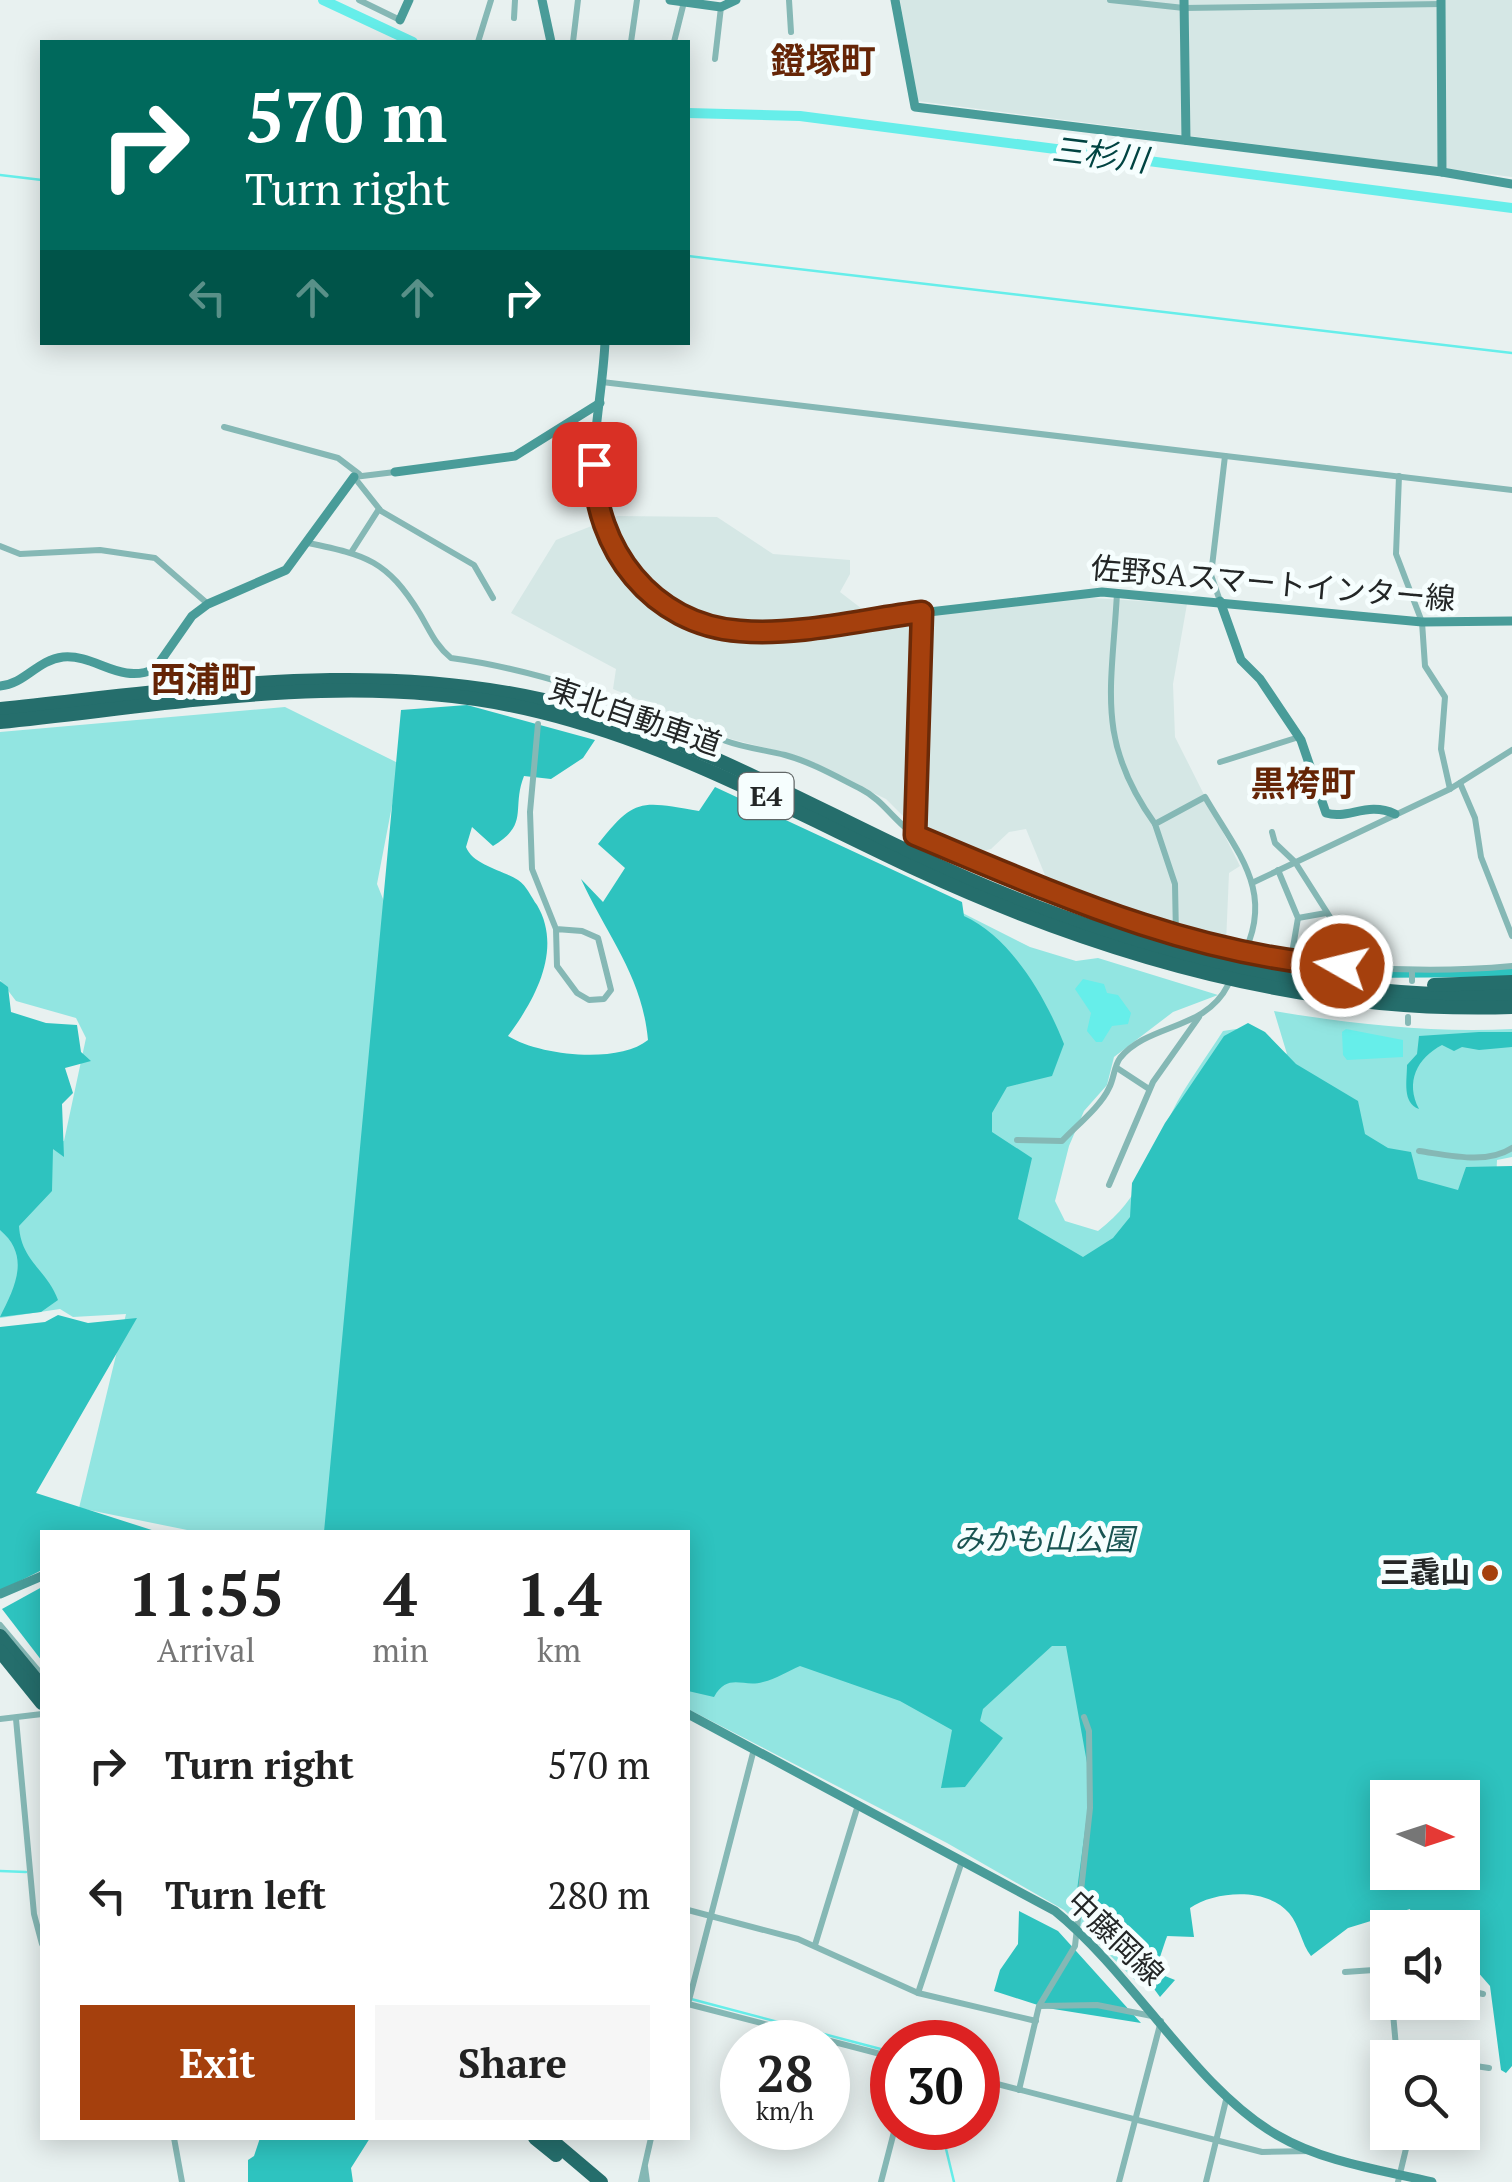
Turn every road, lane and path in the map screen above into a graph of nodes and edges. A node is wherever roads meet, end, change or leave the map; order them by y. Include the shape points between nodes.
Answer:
1 (358, 0) edge
2 (409, 0) edge
3 (490, 0) edge
4 (515, 0) edge
5 (542, 0) edge
6 (578, 0) edge
7 (637, 0) edge
8 (670, 0) edge
9 (736, 0) edge
10 (790, 0) edge
11 (895, 0) edge
12 (1110, 0) edge
13 (684, 2) edge
14 (1440, 2) edge
15 (1184, 4) edge
16 (721, 7) junction
17 (514, 18) dead end
18 (400, 20) joint
19 (791, 32) dead end
20 (479, 40) edge
21 (551, 40) edge
22 (573, 40) edge
23 (631, 40) edge
24 (674, 40) edge
25 (715, 59) dead end
26 (1186, 140) junction
27 (1442, 172) junction
28 (1512, 184) edge
29 (605, 345) edge
30 (602, 382) junction
31 (600, 402) junction
32 (224, 427) dead end
33 (1225, 456) junction
34 (394, 472) joint
35 (356, 476) junction
36 (1400, 476) junction
37 (1512, 490) edge
38 (379, 509) junction
39 (308, 542) junction
40 (0, 546) edge
41 (352, 551) junction
42 (1117, 592) junction
43 (493, 598) dead end
44 (1220, 601) junction
45 (208, 604) junction
46 (922, 612) junction
47 (1512, 621) edge
48 (1422, 622) junction
49 (0, 686) edge
50 (0, 709) edge
51 (0, 722) edge
52 (538, 724) dead end
53 (1299, 737) junction
54 (1512, 750) edge
55 (1220, 762) dead end
56 (1460, 783) junction
57 (1450, 789) junction
58 (1395, 814) junction
59 (1155, 824) junction
60 (1272, 832) dead end
61 (915, 835) junction
62 (1295, 862) junction
63 (1278, 870) junction
64 (1254, 882) junction
65 (1326, 914) junction
66 (1298, 918) junction
67 (556, 929) junction
68 (1176, 936) junction
69 (1512, 936) edge
70 (1243, 955) junction
71 (1290, 959) junction
72 (1342, 966) junction
73 (1512, 966) edge
74 (1412, 970) junction
75 (1412, 980) dead end
76 (1512, 982) edge
77 (1333, 984) junction
78 (1228, 985) dead end
79 (1512, 994) edge
80 (1512, 1007) edge
81 (1200, 1016) junction
82 (1116, 1068) junction
83 (1149, 1089) junction
84 (1017, 1140) dead end
85 (1512, 1148) edge
86 (1420, 1151) dead end
87 (1109, 1185) dead end
88 (40, 1577) edge
89 (0, 1594) edge
90 (0, 1625) edge
91 (0, 1636) edge
92 (0, 1651) edge
93 (40, 1673) edge
94 (40, 1685) edge
95 (40, 1701) edge
96 (40, 1714) edge
97 (690, 1715) edge
98 (1084, 1717) dead end
99 (0, 1719) edge
100 (16, 1719) junction
101 (754, 1750) junction
102 (859, 1804) junction
103 (962, 1859) junction
104 (690, 1911) edge
105 (710, 1916) junction
106 (40, 1936) edge
107 (815, 1946) junction
108 (1370, 1970) edge
109 (1345, 1972) dead end
110 (918, 1992) junction
111 (690, 1993) edge
112 (1480, 1993) edge
113 (1483, 1994) dead end
114 (690, 2002) edge
115 (1039, 2006) junction
116 (1159, 2017) junction
117 (1036, 2021) junction
118 (870, 2051) edge
119 (1480, 2067) edge
120 (1489, 2068) dead end
121 (1000, 2085) edge
122 (1019, 2090) junction
123 (1226, 2096) junction
124 (1136, 2119) junction
125 (174, 2140) edge
126 (537, 2140) edge
127 (551, 2140) edge
128 (651, 2140) edge
129 (1216, 2141) junction
130 (889, 2150) edge
131 (1406, 2150) edge
132 (1312, 2151) junction
133 (1399, 2178) edge
134 (182, 2182) edge
135 (586, 2182) edge
136 (601, 2182) edge
137 (644, 2182) edge
138 (881, 2182) edge
139 (1119, 2182) edge
140 (1206, 2182) edge
141 (1432, 2182) edge

1 - 18 street
2 - 18 street
3 - 20 street
4 - 17 street
5 - 21 street
6 - 22 street
7 - 23 street
8 - 13 street
9 - 16 street
10 - 19 street
11 - 26 street via 914,106
12 - 15 street
13 - 16 street
13 - 24 street
14 - 15 street
14 - 27 street
15 - 26 street
16 - 25 street
26 - 27 street
27 - 28 street
29 - 30 street, 佐野SAスマートインター線
30 - 31 street, 佐野SAスマートインター線
30 - 33 street
31 - 34 street via 515,456
31 - 46 street, 佐野SAスマートインター線 via 594,480 601,522 626,568 665,605 739,631
32 - 35 street via 338,458
33 - 36 street
33 - 44 street via 1211,575
34 - 35 street
35 - 38 street
35 - 39 street
36 - 37 street
36 - 48 street via 1396,554
38 - 41 street
38 - 43 street via 474,565
39 - 41 street
39 - 45 street via 274,578
40 - 45 street via 20,554 100,550 155,558
41 - 61 street via 392,574 437,647 451,658 604,692 727,742 788,756 884,802
42 - 44 street, 佐野SAスマートインター線
42 - 46 street, 佐野SAスマートインター線
42 - 59 street via 1109,720 1117,759
44 - 48 street, 佐野SAスマートインター線
44 - 53 street via 1241,660
45 - 49 street via 150,672 118,674 62,658
46 - 61 street
47 - 48 street, 佐野SAスマートインター線
48 - 57 street via 1426,666 1446,702 1441,749
50 - 77 highway, 東北自動車道 / E4 via 334,678 444,682 540,698 684,745 1060,916 1184,954
51 - 80 highway, 東北自動車道 / E4 via 295,692 405,692 505,704 658,748 958,888 1130,952 1332,996
52 - 67 street via 530,860
53 - 55 street
53 - 58 street via 1329,816 1370,808
54 - 56 street
56 - 57 street
56 - 69 street
57 - 58 street
58 - 62 street
59 - 64 street via 1205,797
59 - 68 street via 1175,884
60 - 62 street
61 - 68 street via 1102,914
62 - 63 street
62 - 65 street
63 - 64 street
63 - 66 street
64 - 70 street via 1258,908
65 - 66 street
65 - 72 street via 1341,938
66 - 71 street
67 - 67 street via 598,938 611,990 604,999 589,1000 564,977 555,959
68 - 70 street
70 - 71 street
71 - 72 street
72 - 74 street
73 - 74 street
74 - 75 street
76 - 77 highway
77 - 79 highway, 東北自動車道 / E4
78 - 81 street
81 - 82 street via 1153,1036
81 - 83 street
82 - 83 street
82 - 84 street via 1108,1092 1062,1141
83 - 87 street
85 - 86 street via 1466,1157
88 - 89 street
90 - 93 street
91 - 94 highway
92 - 95 highway
96 - 100 street
97 - 101 street, 中藤岡線
98 - 115 street via 1090,1808 1075,1946
99 - 100 street
100 - 106 street
101 - 102 street, 中藤岡線
101 - 105 street
102 - 103 street, 中藤岡線
102 - 107 street
103 - 110 street
103 - 116 street, 中藤岡線 via 1055,1911
104 - 105 street
105 - 107 street
105 - 111 street
107 - 110 street
108 - 109 street
110 - 117 street
112 - 113 street
114 - 118 street
115 - 116 street via 1097,2005
115 - 117 street
116 - 123 street, 中藤岡線
116 - 124 street
117 - 122 street
119 - 120 street
121 - 122 street
122 - 124 street
123 - 129 street
123 - 132 street, 中藤岡線 via 1260,2124
124 - 129 street
124 - 139 street
125 - 134 street
126 - 135 highway
127 - 136 highway
128 - 137 street
129 - 132 street via 1268,2153
129 - 140 street
130 - 138 street
131 - 133 street
132 - 133 street, 中藤岡線
133 - 141 street, 中藤岡線

